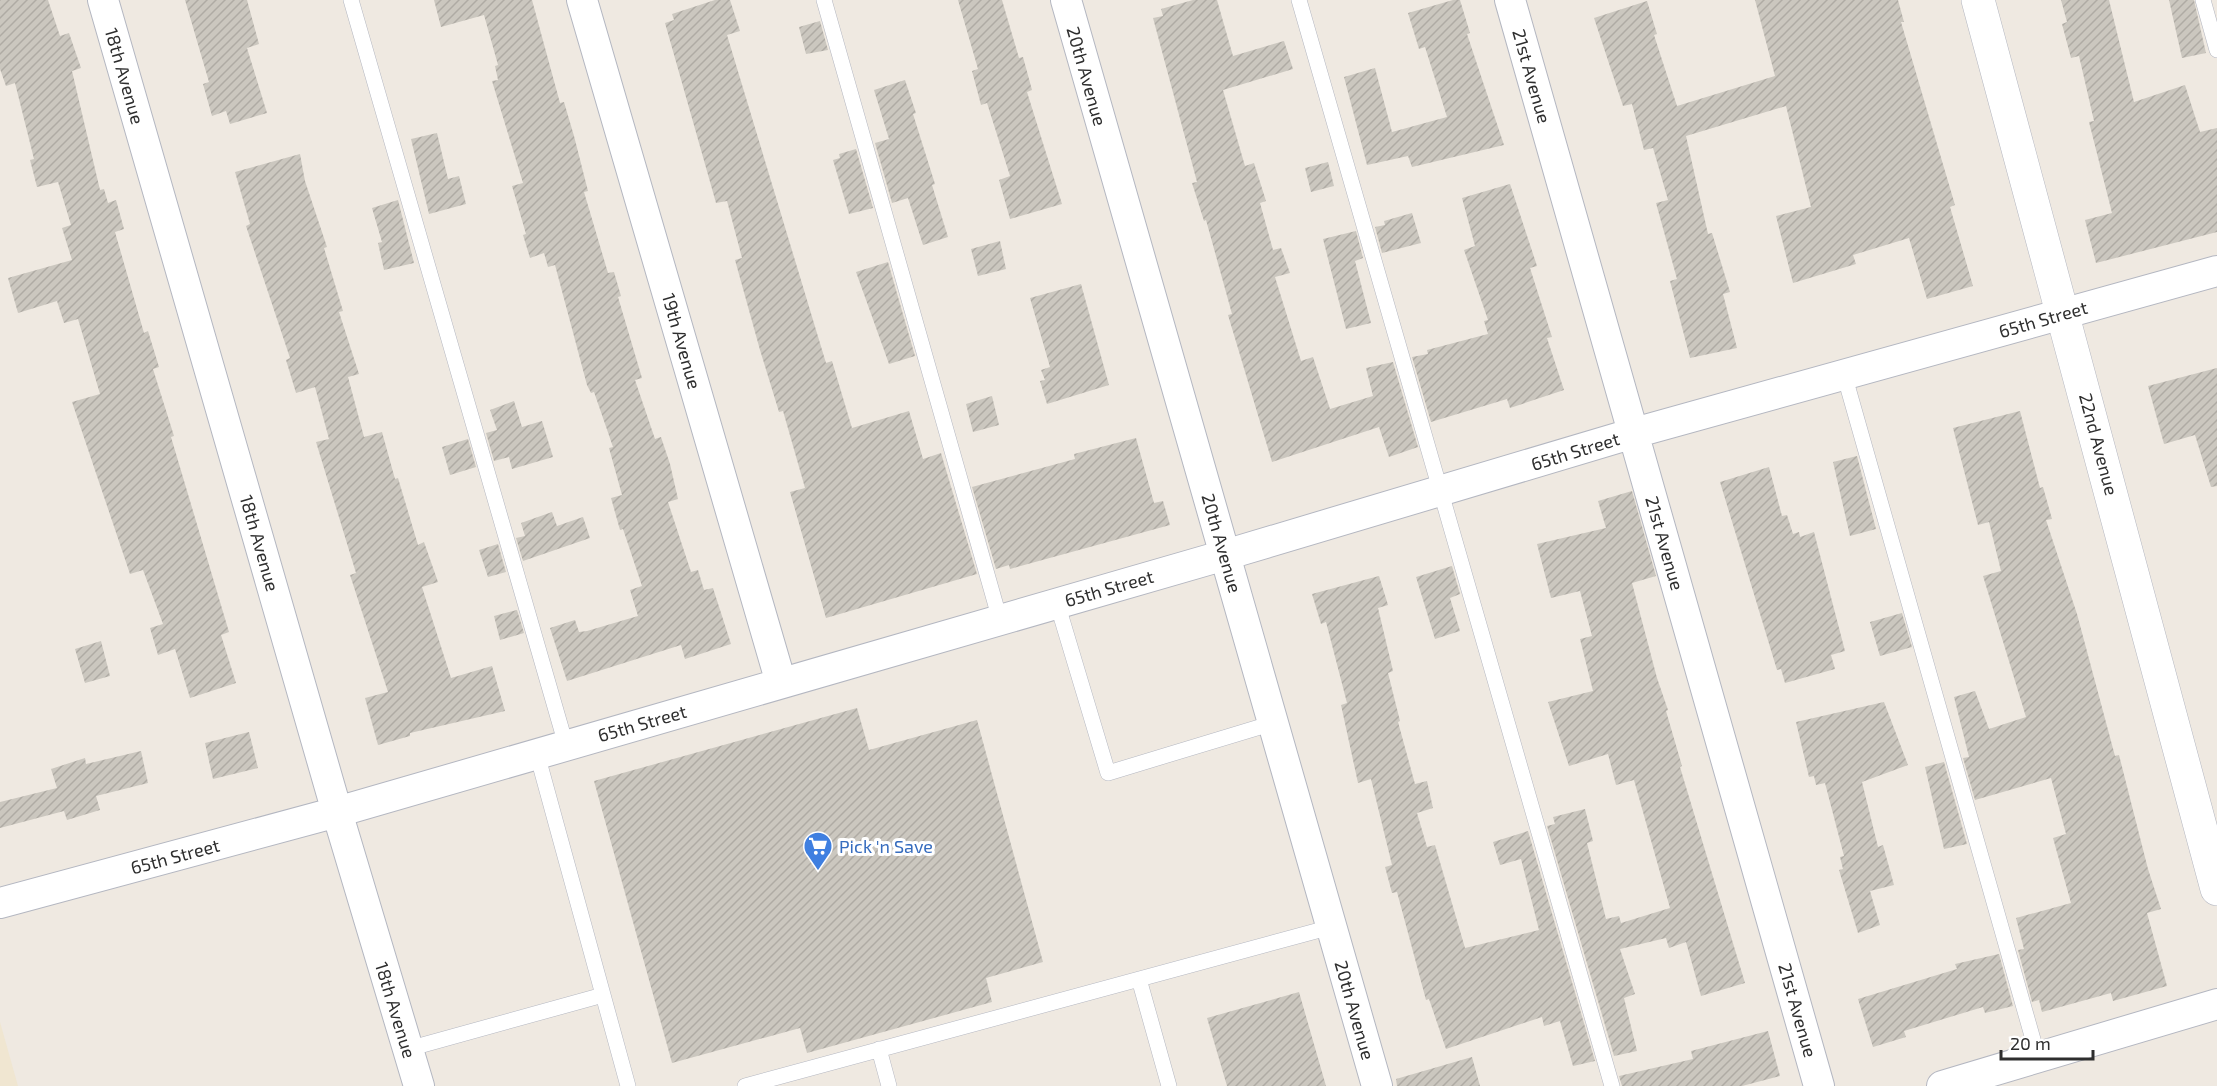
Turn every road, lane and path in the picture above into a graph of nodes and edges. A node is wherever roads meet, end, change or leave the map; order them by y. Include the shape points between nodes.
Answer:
1 (103, 0) edge
2 (351, 0) edge
3 (582, 0) edge
4 (824, 0) edge
5 (1065, 0) edge
6 (1299, 0) edge
7 (1510, 0) edge
8 (1978, 0) edge
9 (2203, 0) edge
10 (2217, 50) edge
11 (2217, 271) edge
12 (2064, 313) junction
13 (1844, 374) junction
14 (1634, 433) junction
15 (1439, 491) junction
16 (1225, 555) junction
17 (1057, 603) junction
18 (1000, 620) junction
19 (781, 683) junction
20 (1273, 723) junction
21 (566, 746) junction
22 (537, 754) junction
23 (337, 812) junction
24 (2217, 889) edge
25 (0, 903) edge
26 (1331, 927) junction
27 (1139, 979) junction
28 (603, 995) junction
29 (2217, 1004) edge
30 (408, 1049) junction
31 (879, 1050) junction
32 (2038, 1057) junction
33 (1984, 1080) edge
34 (419, 1086) edge
35 (628, 1086) edge
36 (745, 1086) edge
37 (889, 1086) edge
38 (1169, 1086) edge
39 (1377, 1086) edge
40 (1612, 1086) edge
41 (1819, 1086) edge
42 (1942, 1086) edge

1 - 23 street, 18th Avenue
2 - 21 lane
3 - 19 street, 19th Avenue
4 - 18 lane
5 - 16 street, 20th Avenue
6 - 15 lane
7 - 14 street, 21st Avenue
8 - 12 street, 22nd Avenue
9 - 10 lane
11 - 12 street, 65th Street
12 - 13 street, 65th Street
12 - 24 street, 22nd Avenue
13 - 14 street, 65th Street
13 - 32 lane
14 - 15 street, 65th Street
14 - 41 street, 21st Avenue
15 - 16 street, 65th Street
15 - 40 lane
16 - 17 street, 65th Street
16 - 20 street, 20th Avenue
17 - 18 street, 65th Street
17 - 20 lane via 1108,773
18 - 19 street, 65th Street
19 - 21 street, 65th Street
20 - 26 street, 20th Avenue
21 - 22 street, 65th Street
22 - 23 street, 65th Street
22 - 28 lane
23 - 25 street, 65th Street
23 - 30 street, 18th Avenue
26 - 27 lane
26 - 39 street, 20th Avenue
27 - 31 lane
27 - 38 lane
28 - 30 lane
28 - 35 lane
29 - 32 street
30 - 34 street, 18th Avenue
31 - 36 lane
31 - 37 lane
32 - 33 street
33 - 42 street

